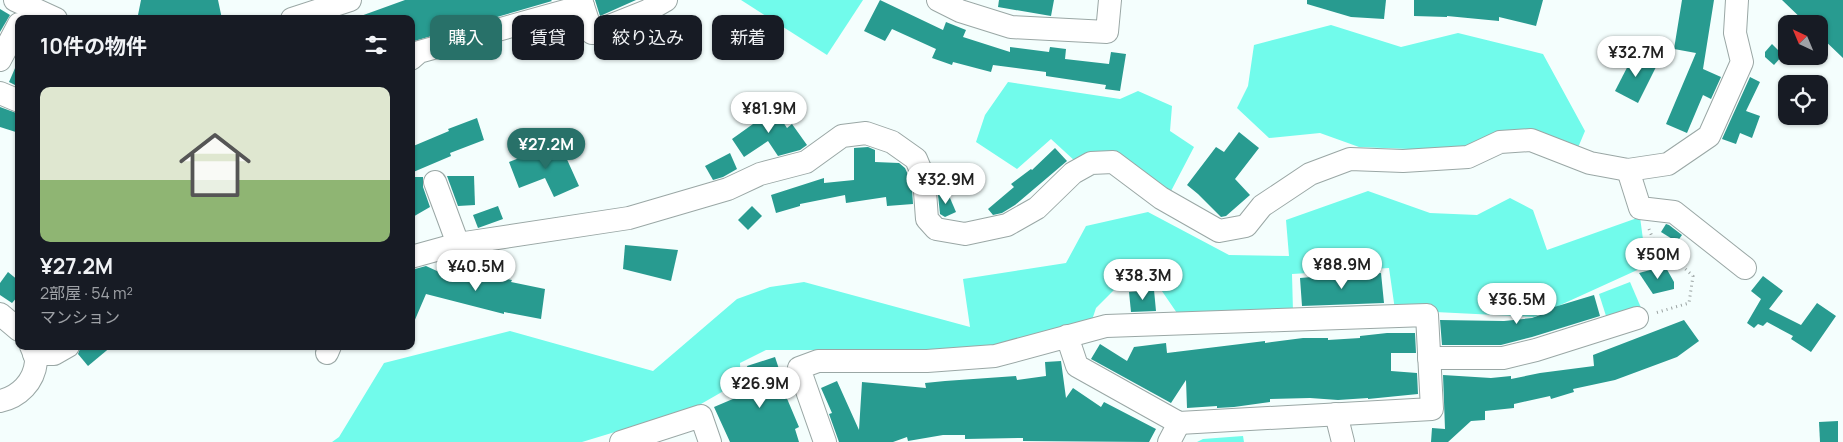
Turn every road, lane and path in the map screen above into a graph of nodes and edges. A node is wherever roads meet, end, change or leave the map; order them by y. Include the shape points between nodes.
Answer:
1 (350, 0) edge
2 (666, 0) edge
3 (938, 0) edge
4 (1110, 0) edge
5 (1737, 0) edge
6 (582, 3) edge
7 (23, 10) edge
8 (41, 15) edge
9 (304, 15) edge
10 (15, 27) edge
11 (415, 55) edge
12 (0, 60) edge
13 (0, 93) edge
14 (15, 99) edge
15 (1628, 170) junction
16 (435, 182) dead end
17 (1640, 208) junction
18 (458, 244) junction
19 (415, 256) edge
20 (1744, 268) dead end
21 (0, 314) edge
22 (1637, 318) joint
23 (15, 327) edge
24 (1066, 336) junction
25 (33, 350) edge
26 (61, 350) edge
27 (1429, 358) junction
28 (0, 401) edge
29 (1336, 414) junction
30 (1174, 432) edge
31 (621, 442) edge
32 (710, 442) edge
33 (825, 442) edge
34 (1343, 442) edge

1 - 9 street
2 - 6 street via 592,33
3 - 4 street via 1011,27 1107,32
5 - 15 street via 1735,33 1742,62 1709,136 1668,164
6 - 11 street
7 - 8 street
10 - 12 street
13 - 14 street
15 - 17 street
15 - 18 street via 1590,163 1531,140 1500,142 1468,156 1402,162 1350,159 1310,174 1262,206 1246,226 1219,231 1161,198 1113,162 1091,163 1073,172 1037,208 1007,225 964,234 936,229 927,219 924,178 916,159 892,142 866,133 842,136 806,162 629,218
16 - 18 street
17 - 20 street via 1674,212
17 - 22 path via 1653,239 1694,276 1689,303
18 - 19 street
21 - 23 street
22 - 27 street via 1503,358
24 - 27 street via 1106,326 1427,315
24 - 30 street via 1077,366
24 - 33 street via 995,356 928,361 818,361 799,368
25 - 26 street via 54,354
25 - 28 street via 36,360 32,378 22,391
27 - 29 street via 1432,408
29 - 30 street
29 - 34 street
31 - 32 street via 701,416

